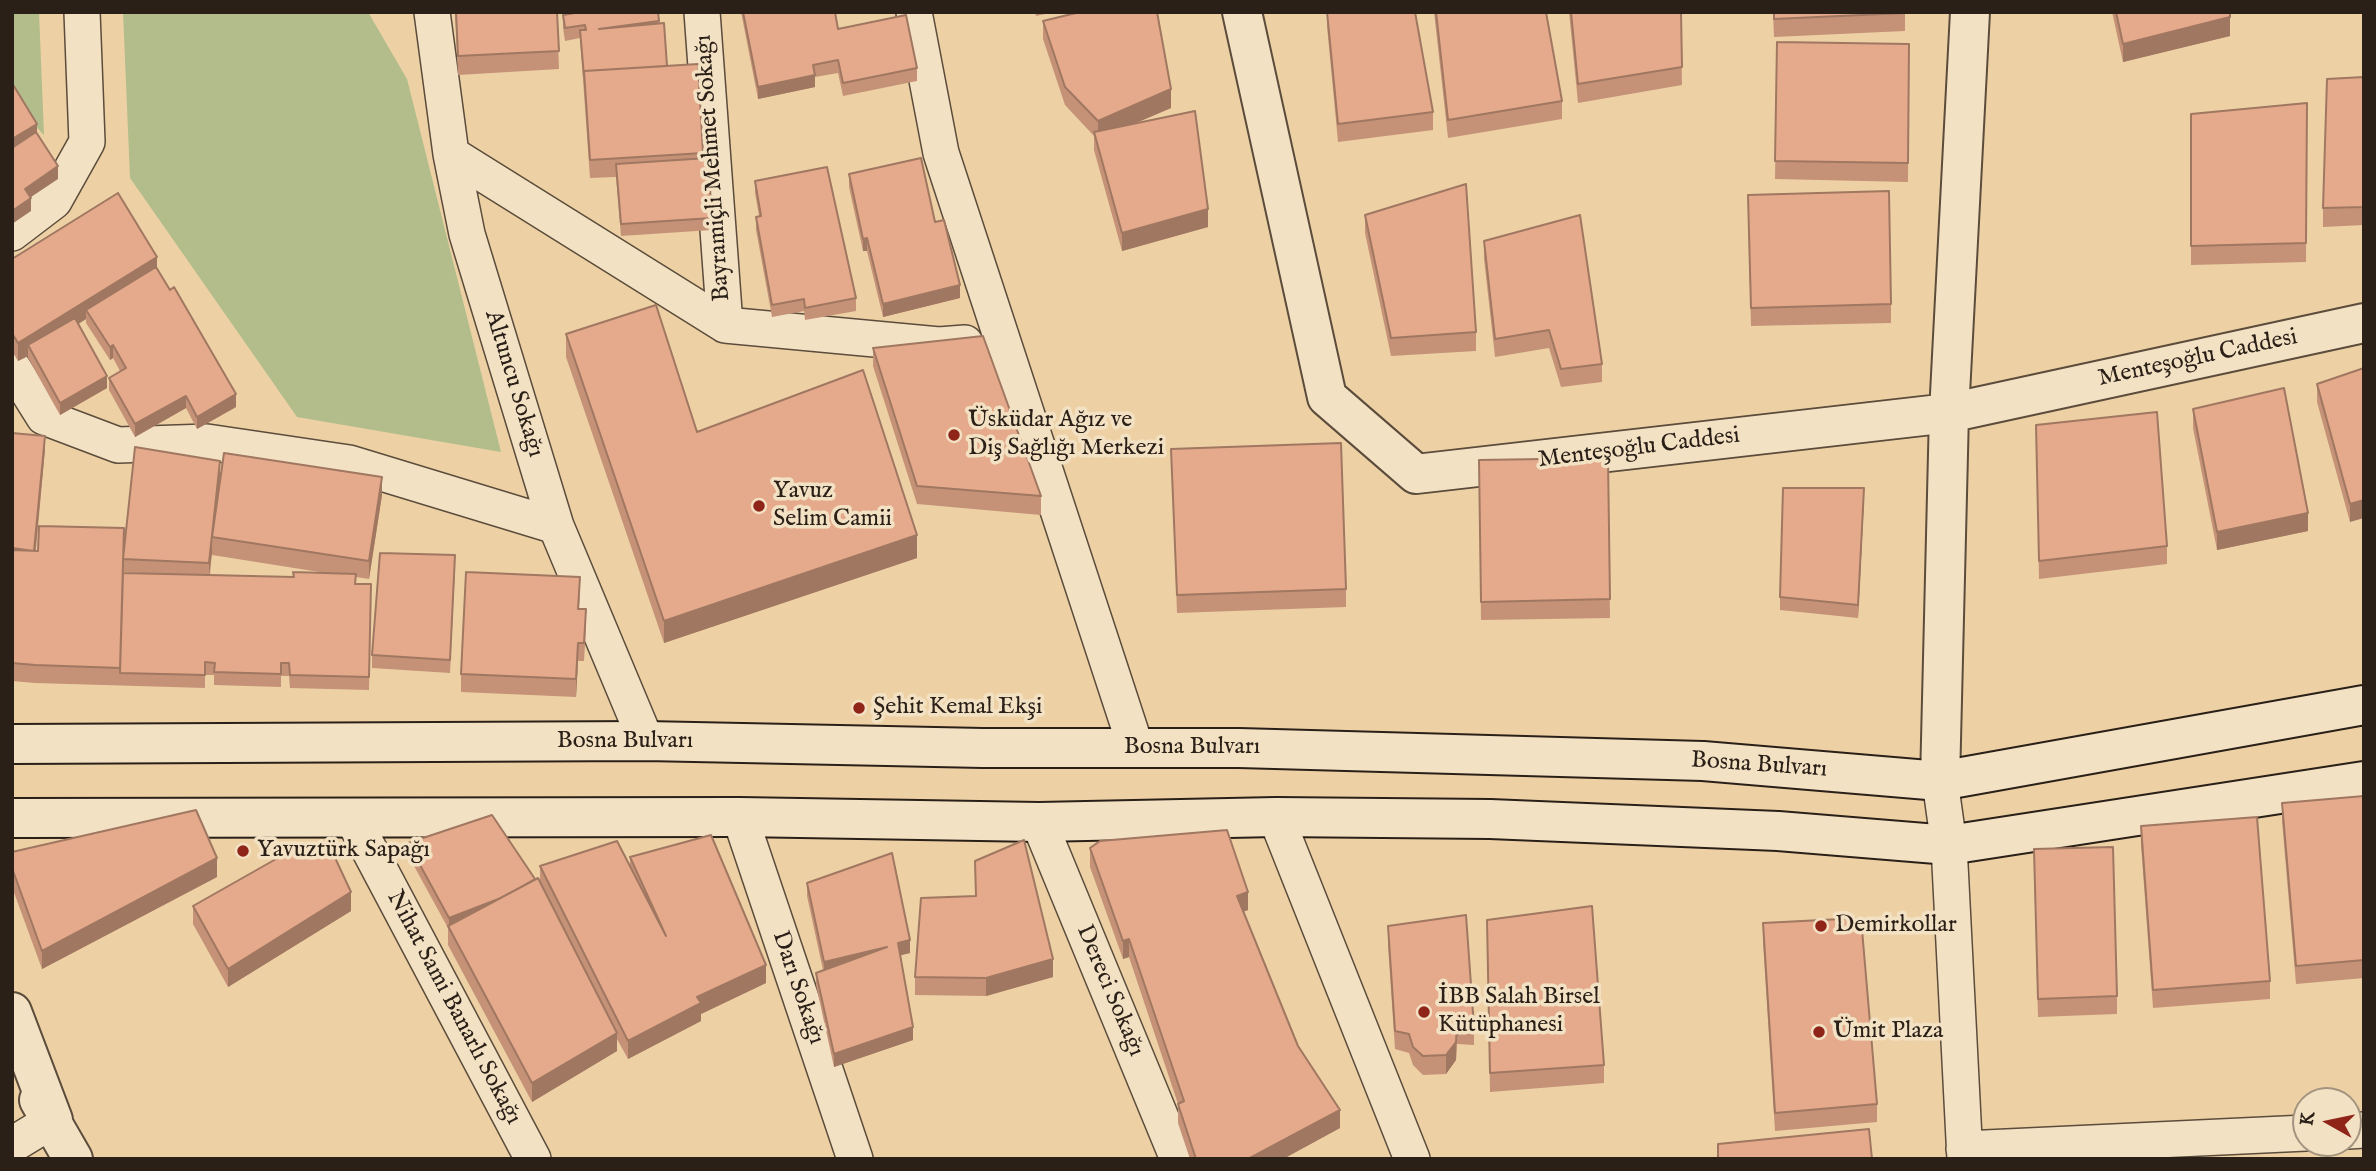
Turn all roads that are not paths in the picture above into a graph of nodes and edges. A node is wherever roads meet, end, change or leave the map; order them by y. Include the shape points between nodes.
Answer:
1 (82, 12) edge
2 (432, 12) edge
3 (702, 12) edge
4 (914, 12) edge
5 (1242, 12) edge
6 (1970, 12) edge
7 (451, 154) junction
8 (12, 233) edge
9 (2364, 324) edge
10 (725, 325) junction
11 (1002, 340) junction
12 (12, 366) edge
13 (1949, 413) junction
14 (555, 526) junction
15 (2364, 705) edge
16 (646, 741) junction
17 (12, 744) edge
18 (1136, 748) junction
19 (1940, 781) junction
20 (2364, 781) edge
21 (740, 817) junction
22 (1276, 817) junction
23 (12, 818) edge
24 (353, 819) junction
25 (1040, 822) junction
26 (1949, 845) junction
27 (12, 1012) edge
28 (12, 1062) edge
29 (53, 1120) junction
30 (2292, 1134) edge
31 (12, 1145) edge
32 (1964, 1154) edge
33 (73, 1159) edge
34 (533, 1159) edge
35 (855, 1159) edge
36 (1178, 1159) edge
37 (1412, 1159) edge

1 - 8 street via 87,142 54,201
2 - 7 street, Altuncu Sokağı
3 - 10 street, Bayramiçli Mehmet Sokağı
4 - 11 street via 941,153
5 - 13 main road, Menteşoğlu Caddesi via 1327,397 1416,474
6 - 13 main road
7 - 10 street
7 - 14 street, Altuncu Sokağı via 467,234
9 - 13 main road, Menteşoğlu Caddesi
10 - 11 street via 939,345
11 - 18 street
12 - 14 street via 44,417 118,445 207,442 349,463
13 - 19 main road
14 - 16 street, Altuncu Sokağı
15 - 19 main road, Bosna Bulvarı
16 - 17 main road, Bosna Bulvarı
16 - 18 main road, Bosna Bulvarı
18 - 19 main road, Bosna Bulvarı via 1703,761
19 - 26 street
20 - 26 main road
21 - 24 main road
21 - 25 main road
21 - 35 street, Darı Sokağı
22 - 25 main road
22 - 26 main road via 1517,820 1778,831
22 - 37 street
23 - 24 main road
24 - 34 street, Nihat Sami Banarlı Sokağı
25 - 36 street, Dereci Sokağı
26 - 32 street
27 - 29 main road
28 - 29 main road
29 - 31 street
29 - 33 main road
30 - 32 street

